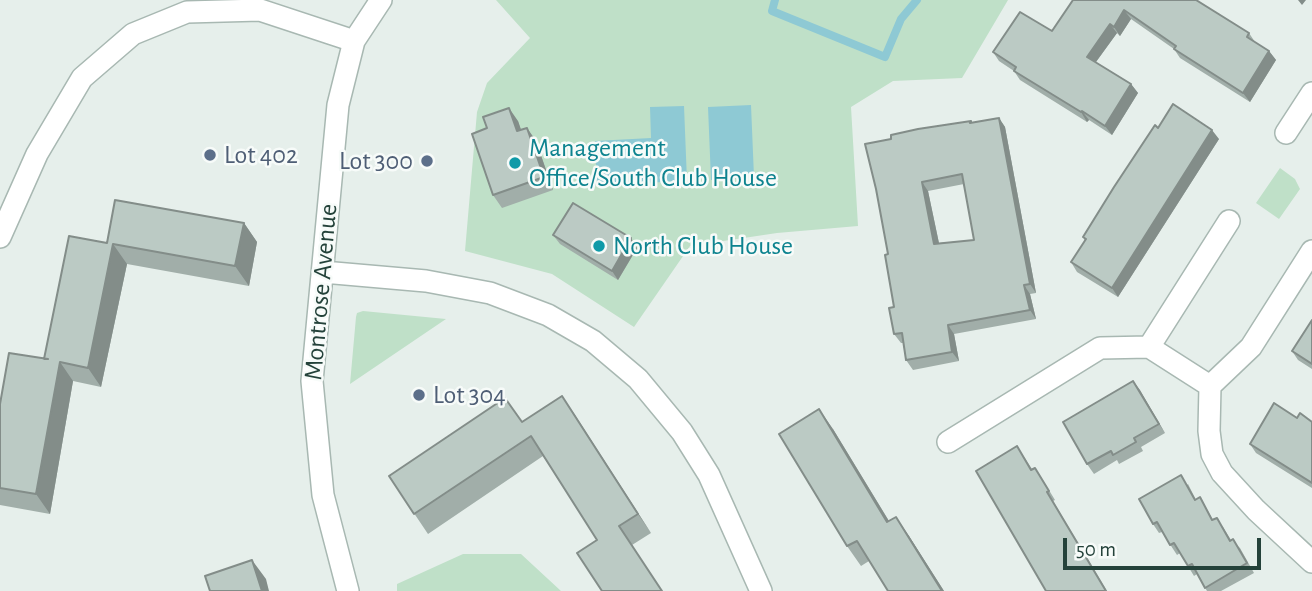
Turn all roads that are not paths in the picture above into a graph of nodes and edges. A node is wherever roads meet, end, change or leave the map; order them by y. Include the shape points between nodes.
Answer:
1 (381, 0) edge
2 (354, 41) junction
3 (1312, 93) edge
4 (1286, 133) dead end
5 (1229, 221) dead end
6 (0, 237) edge
7 (1312, 251) edge
8 (323, 272) junction
9 (1149, 347) junction
10 (1210, 386) junction
11 (948, 442) dead end
12 (1312, 562) edge
13 (348, 591) edge
14 (761, 591) edge

1 - 2 street, Montrose Avenue
2 - 6 street via 260,10 187,12 133,34 82,78 37,154
2 - 8 street, Montrose Avenue via 338,105
3 - 4 street
5 - 9 street
7 - 10 street via 1251,347
8 - 13 street, Montrose Avenue via 312,381 323,495
8 - 14 street via 426,281 490,293 548,315 593,341 638,379 682,432 709,475
9 - 10 street
9 - 11 street via 1100,348
10 - 12 street via 1212,454 1222,472

